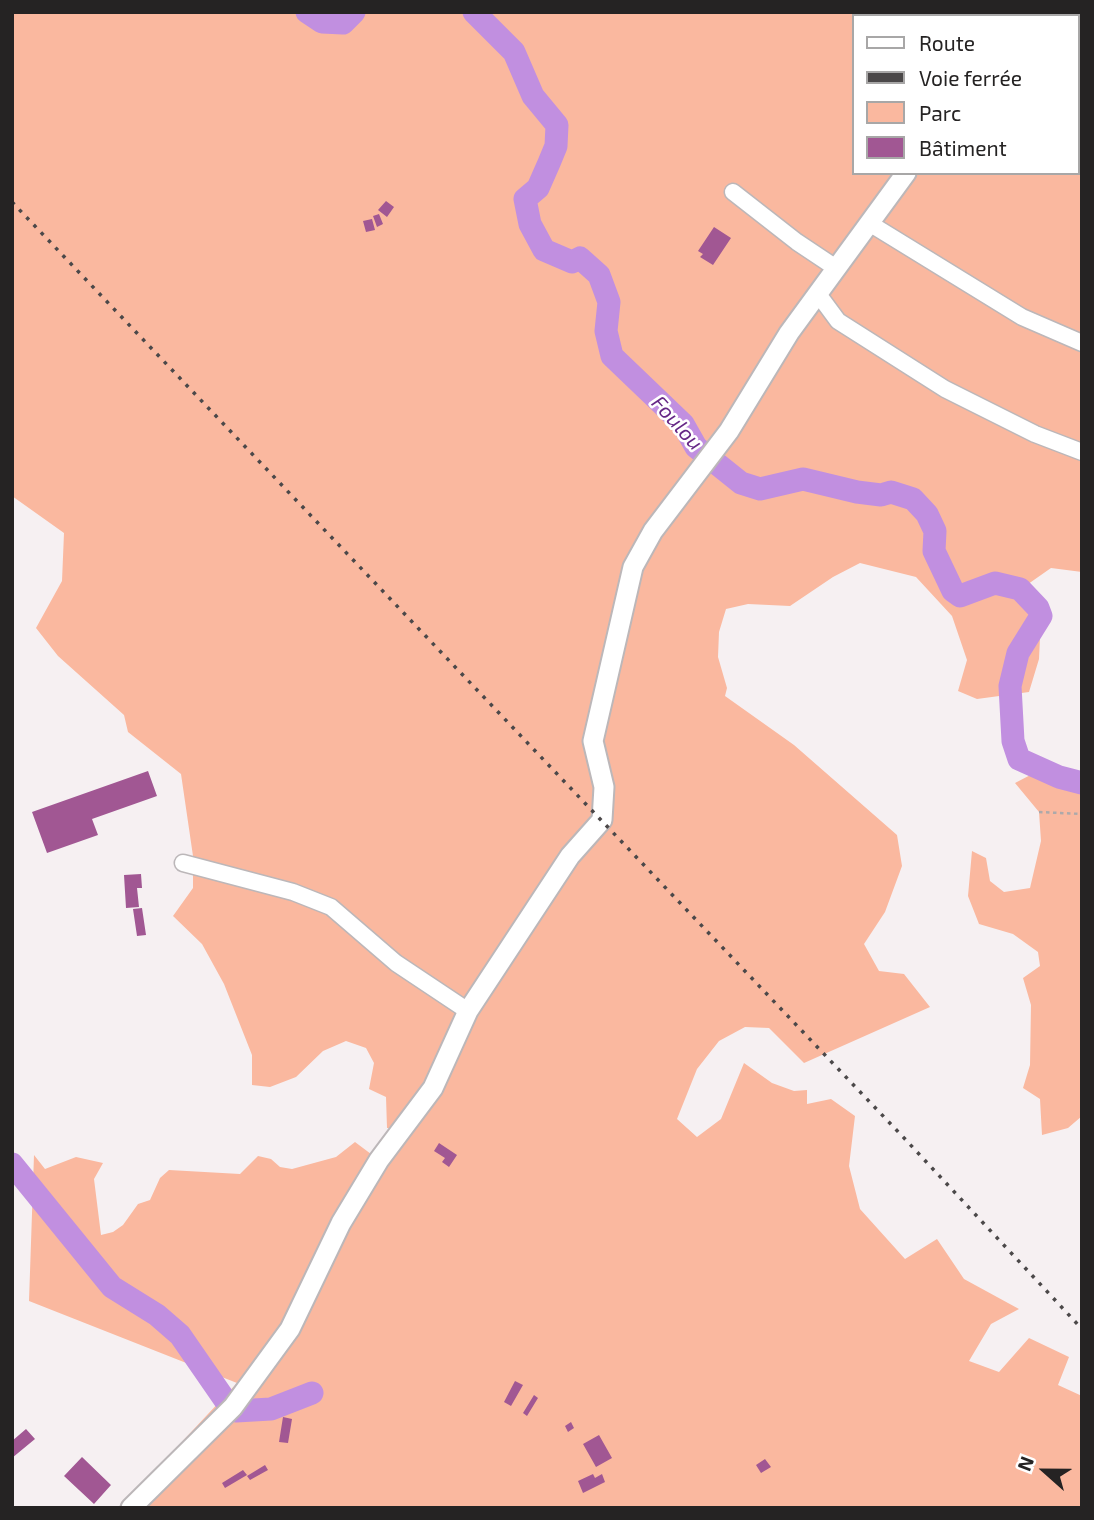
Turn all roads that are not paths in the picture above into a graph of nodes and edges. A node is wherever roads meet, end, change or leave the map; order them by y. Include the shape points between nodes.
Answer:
1 (905, 175) edge
2 (733, 192) dead end
3 (869, 223) junction
4 (836, 268) junction
5 (817, 294) junction
6 (1082, 342) edge
7 (1082, 452) edge
8 (183, 863) dead end
9 (468, 1011) junction
10 (131, 1508) edge

1 - 3 street
2 - 4 street
3 - 4 street
3 - 6 street via 1023,317
4 - 5 street
5 - 7 street via 838,321 945,389
5 - 9 street via 729,431 653,531 633,567 593,741 604,787 602,820 570,856
8 - 9 street via 293,892 331,907 396,963
9 - 10 street via 433,1088 379,1160 341,1223 290,1329 233,1407

